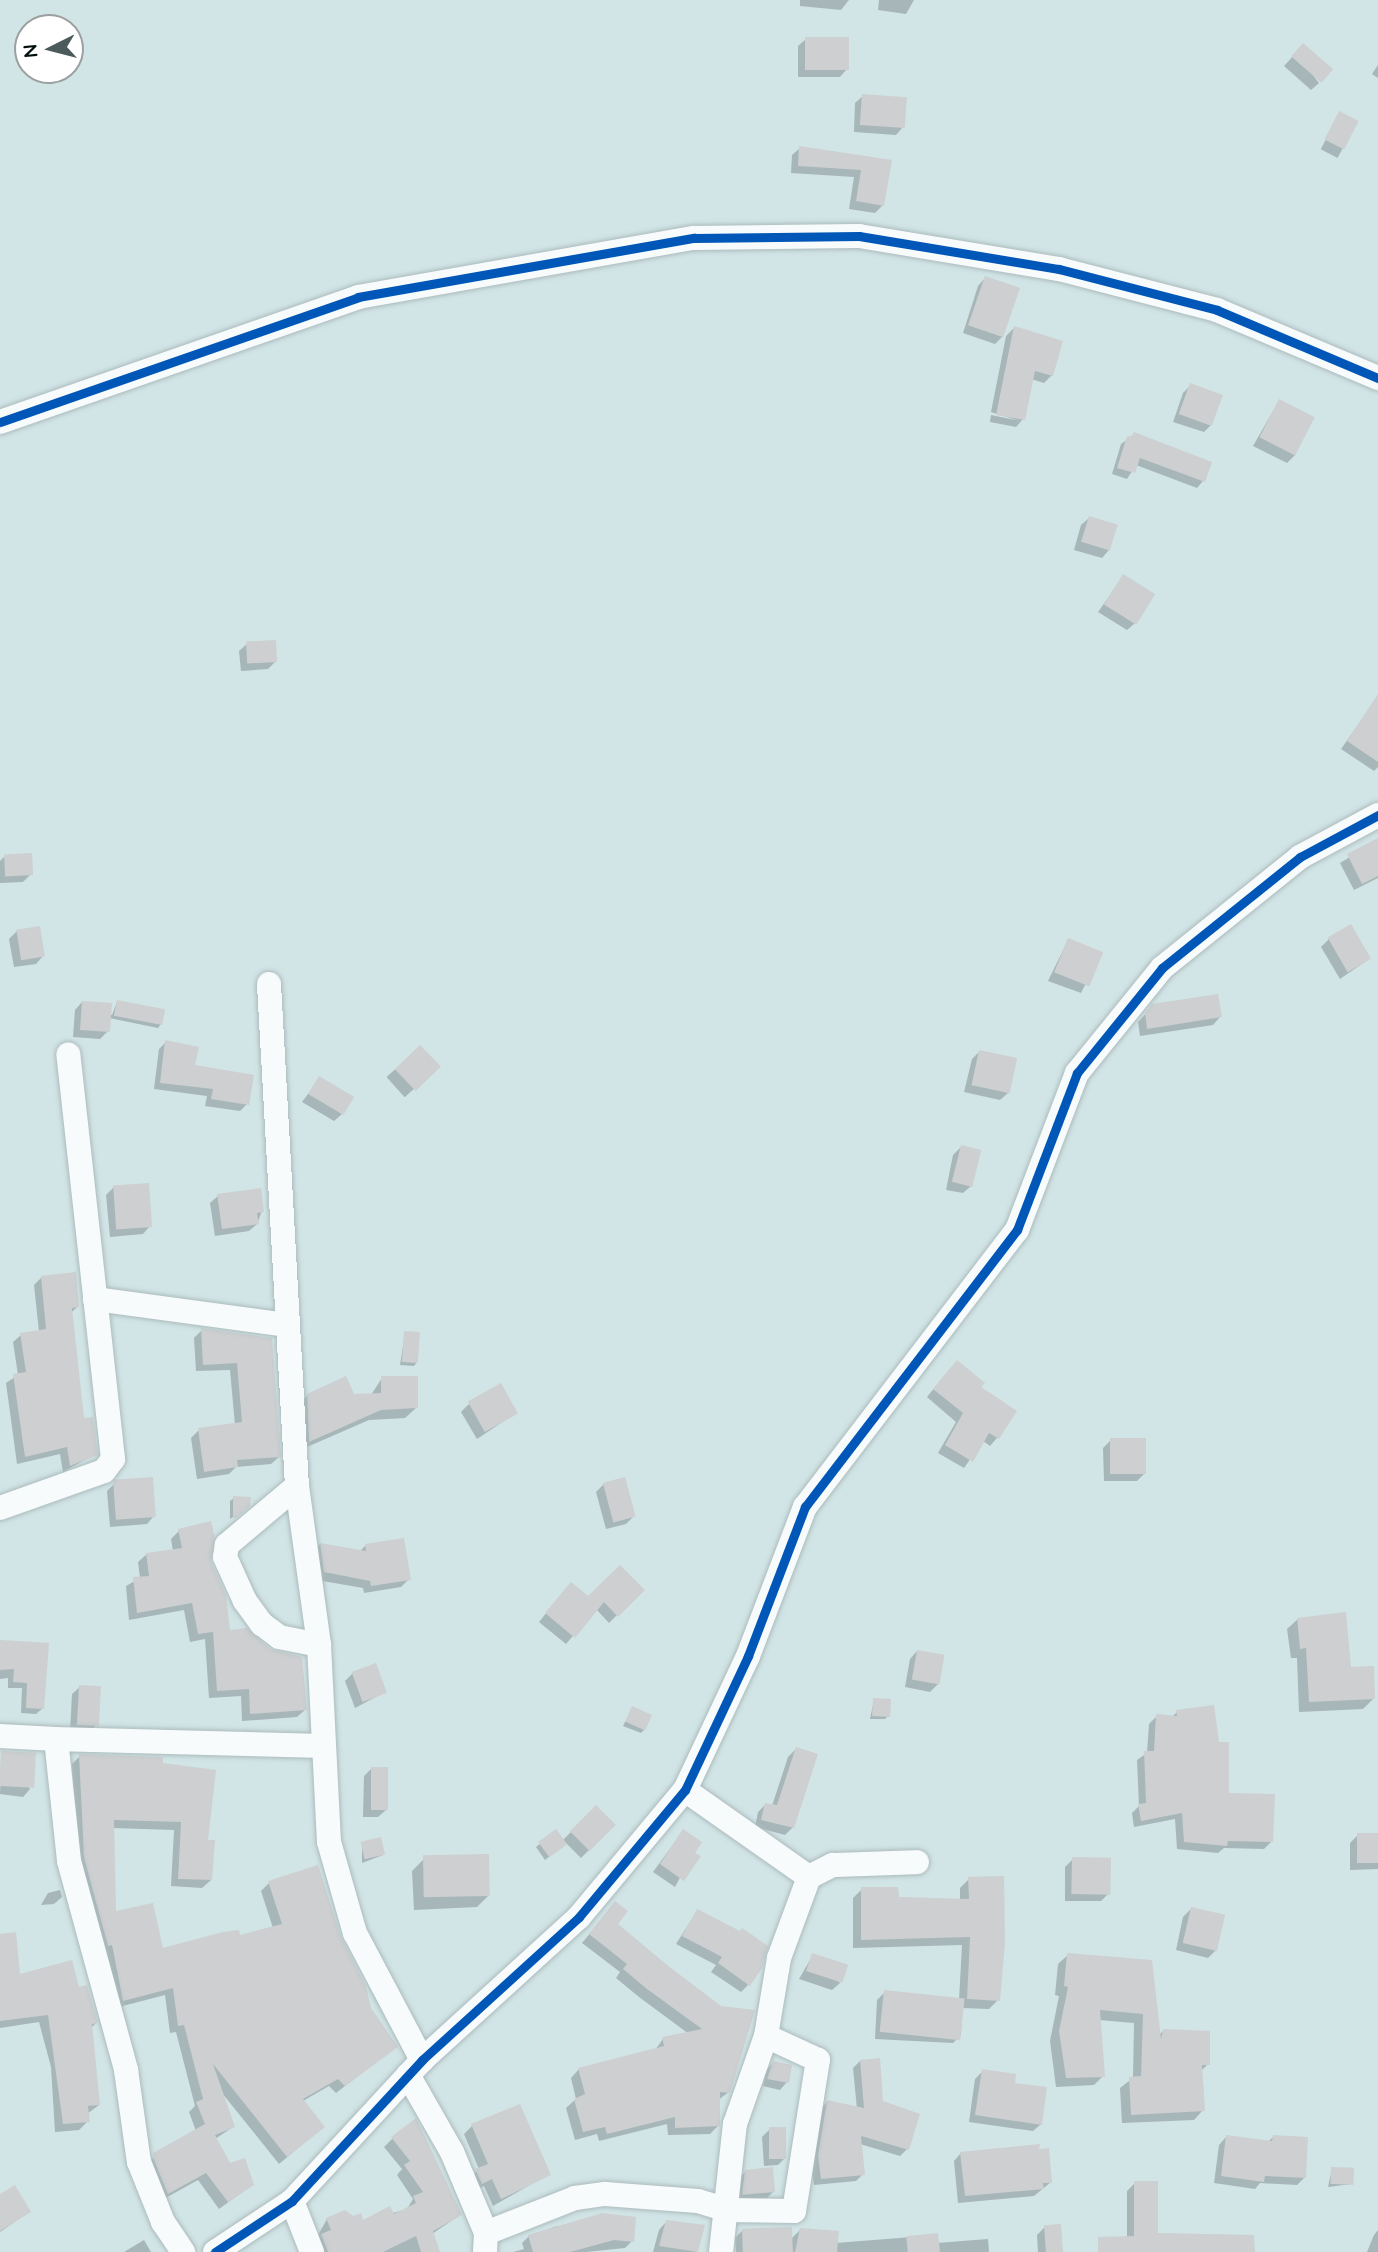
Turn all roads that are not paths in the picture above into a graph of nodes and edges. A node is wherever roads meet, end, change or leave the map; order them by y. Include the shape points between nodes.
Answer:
1 (1378, 378) edge
2 (0, 422) edge
3 (1378, 815) edge
4 (269, 984) dead end
5 (68, 1054) dead end
6 (95, 1299) junction
7 (287, 1325) junction
8 (297, 1486) junction
9 (0, 1508) edge
10 (319, 1645) junction
11 (0, 1736) edge
12 (56, 1739) junction
13 (322, 1745) junction
14 (685, 1790) junction
15 (917, 1862) dead end
16 (809, 1877) junction
17 (766, 2036) junction
18 (415, 2067) junction
19 (292, 2201) junction
20 (728, 2210) junction
21 (485, 2243) edge
22 (183, 2252) edge
23 (215, 2252) edge
24 (312, 2252) edge
25 (722, 2252) edge

1 - 2 street via 1217,310 1059,269 859,236 694,238 358,297
3 - 14 street via 1300,857 1162,968 1077,1073 1017,1230 805,1507 748,1656
4 - 7 street
5 - 6 street
6 - 7 street
6 - 9 street via 113,1459 104,1471
7 - 8 street
8 - 10 street
8 - 10 street via 227,1545 225,1557 244,1601 262,1624 279,1637
10 - 13 street
11 - 12 street
12 - 13 street
12 - 22 street via 69,1861 125,2070 139,2162 163,2222
13 - 18 street via 328,1842 355,1933
14 - 16 street
14 - 18 street via 579,1917
15 - 16 street via 833,1865
16 - 17 street via 779,1958
17 - 20 street via 735,2124
17 - 20 street via 818,2060 794,2211
18 - 19 street
18 - 21 street
19 - 23 street
19 - 24 street
20 - 21 street via 698,2201 605,2194 575,2199
20 - 25 street

